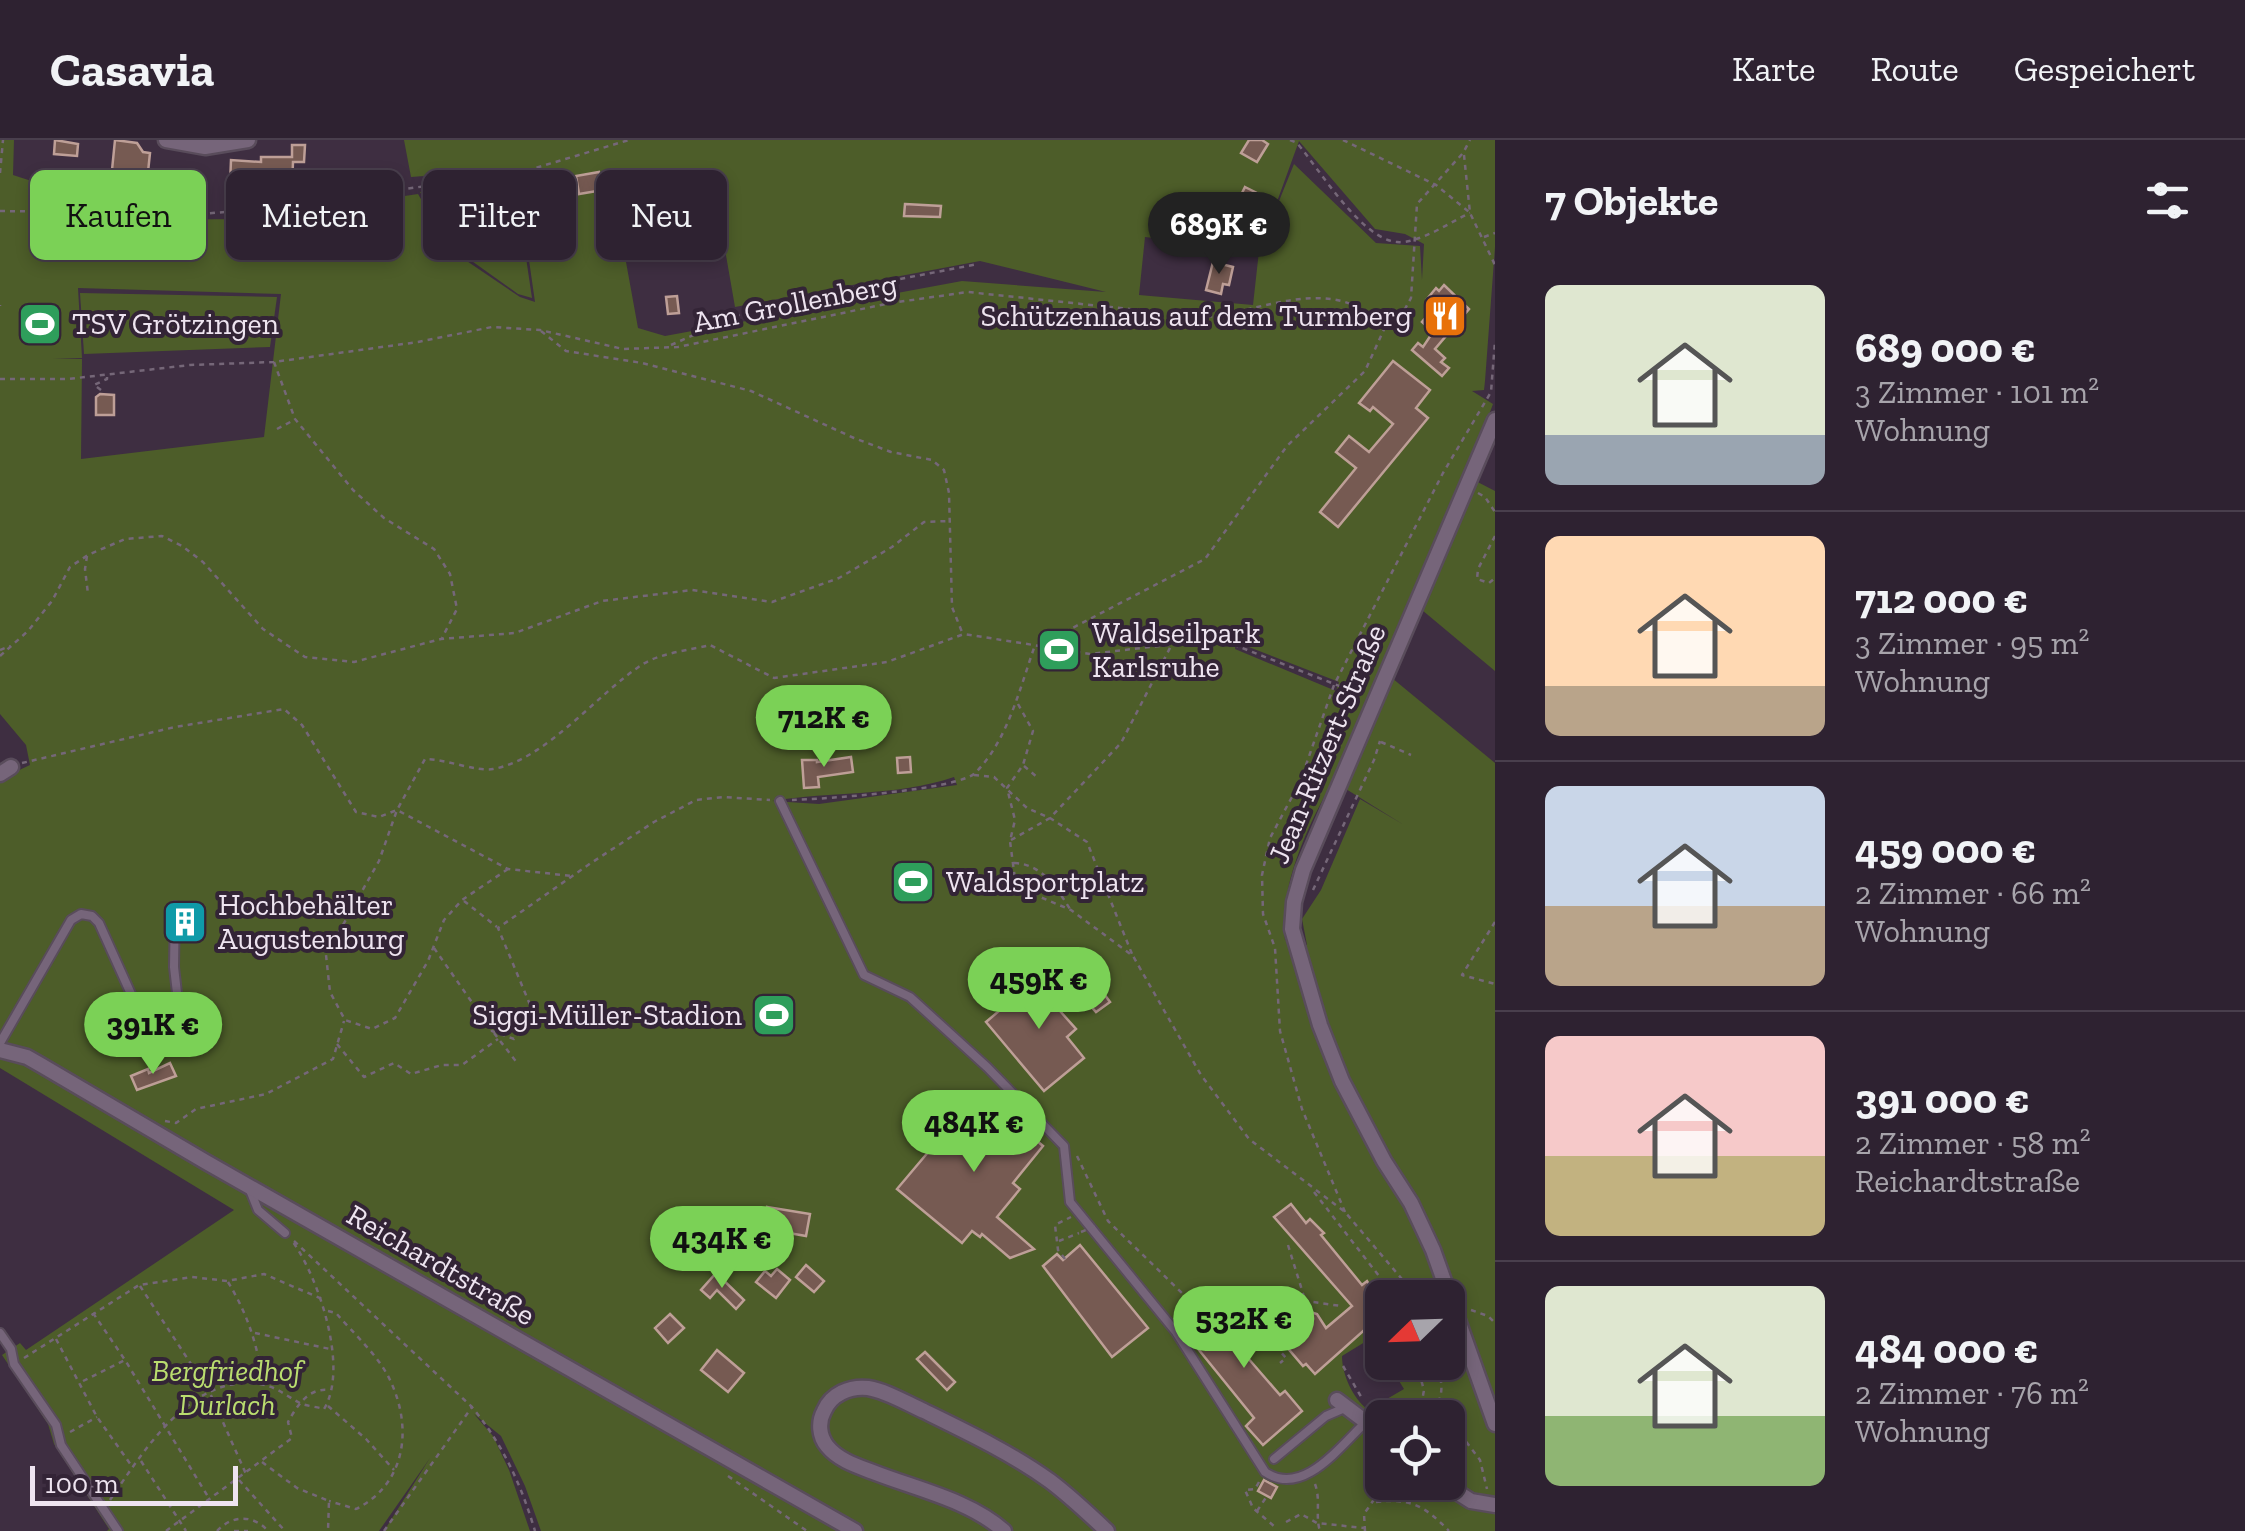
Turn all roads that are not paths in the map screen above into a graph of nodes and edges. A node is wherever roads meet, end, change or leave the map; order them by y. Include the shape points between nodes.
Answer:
1 (166, 140) edge
2 (248, 140) edge
3 (1495, 420) edge
4 (780, 801) road end
5 (175, 906) dead end
6 (0, 1047) edge
7 (248, 1186) junction
8 (287, 1235) road end
9 (0, 1334) edge
10 (1342, 1404) joint
11 (1365, 1413) edge
12 (1365, 1416) edge
13 (1495, 1424) edge
14 (1274, 1459) dead end
15 (1465, 1497) edge
16 (1491, 1500) edge
17 (118, 1531) edge
18 (855, 1531) edge
19 (1004, 1531) edge
20 (1107, 1531) edge

1 - 2 street via 206,148
3 - 13 street, Jean-Ritzert-Straße via 1296,886 1292,916 1295,947 1342,1081 1446,1280
4 - 12 lane via 864,975 910,997 1064,1146 1070,1202 1176,1332 1264,1472 1282,1480 1301,1478
5 - 6 lane via 180,1019 174,1032 158,1036 145,1025 98,923 81,914 70,920
6 - 7 street, Reichardtstraße
7 - 8 lane via 258,1210
7 - 18 street, Reichardtstraße
9 - 17 lane
10 - 11 street
10 - 14 lane
15 - 16 street
19 - 20 street via 978,1512 836,1455 821,1432 825,1407 854,1388 898,1399 1017,1459

